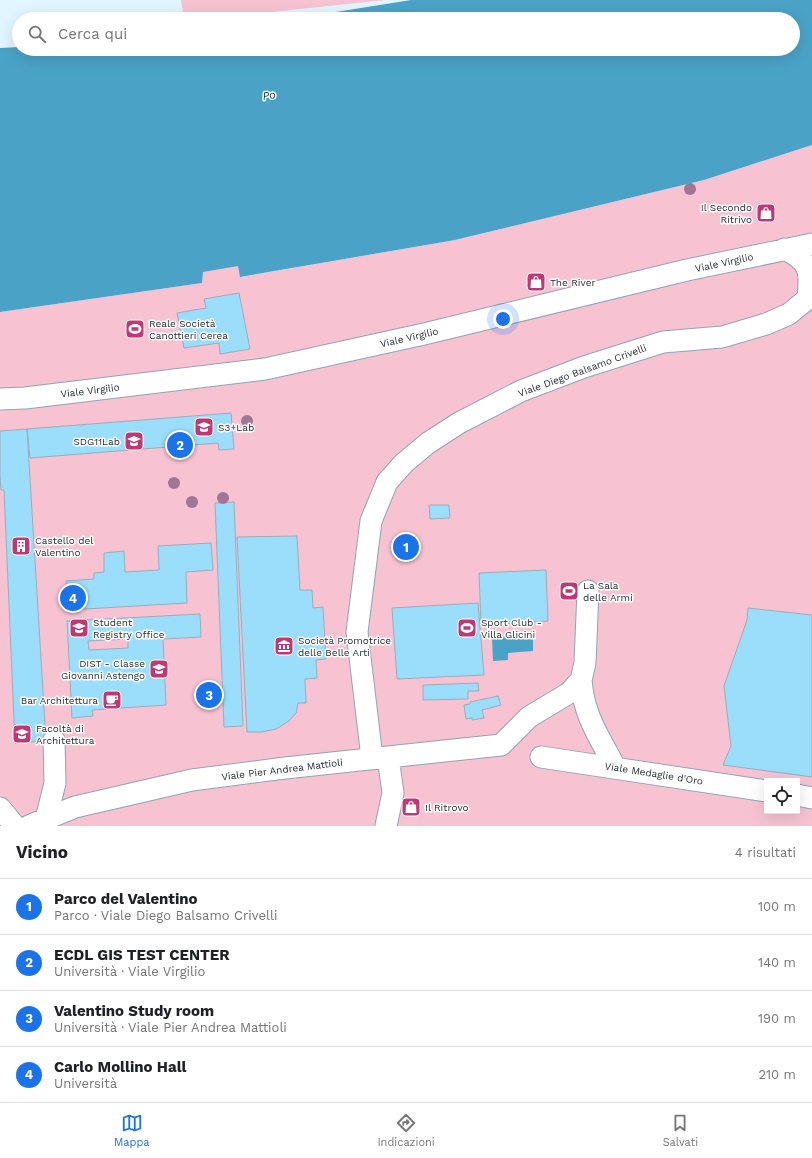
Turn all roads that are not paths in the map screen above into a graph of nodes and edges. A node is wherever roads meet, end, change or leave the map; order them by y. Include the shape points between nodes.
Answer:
1 (812, 244) edge
2 (784, 249) junction
3 (810, 297) edge
4 (0, 399) edge
5 (588, 591) dead end
6 (581, 680) junction
7 (54, 740) dead end
8 (541, 757) dead end
9 (380, 758) junction
10 (614, 767) junction
11 (764, 791) edge
12 (800, 796) edge
13 (812, 798) edge
14 (0, 808) edge
15 (38, 823) edge
16 (15, 826) edge
17 (386, 826) edge

1 - 2 street, Viale Virgilio
2 - 3 street via 798,256 807,266
2 - 4 street, Viale Virgilio via 265,369
3 - 9 street, Viale Diego Balsamo Crivelli via 789,314 766,324 722,337 663,342 520,391 459,423 428,443 404,463 387,482 371,520 357,632
5 - 6 street via 586,644
6 - 9 street, Viale Pier Andrea Mattioli via 569,693 529,717 502,745
6 - 10 street via 590,720
7 - 15 street via 55,783
8 - 10 street, Viale Medaglie d'Oro
9 - 15 street, Viale Pier Andrea Mattioli via 192,780 75,807
9 - 17 street, Viale Diego Balsamo Crivelli via 393,793
10 - 11 street, Viale Medaglie d'Oro
12 - 13 street
14 - 16 street

